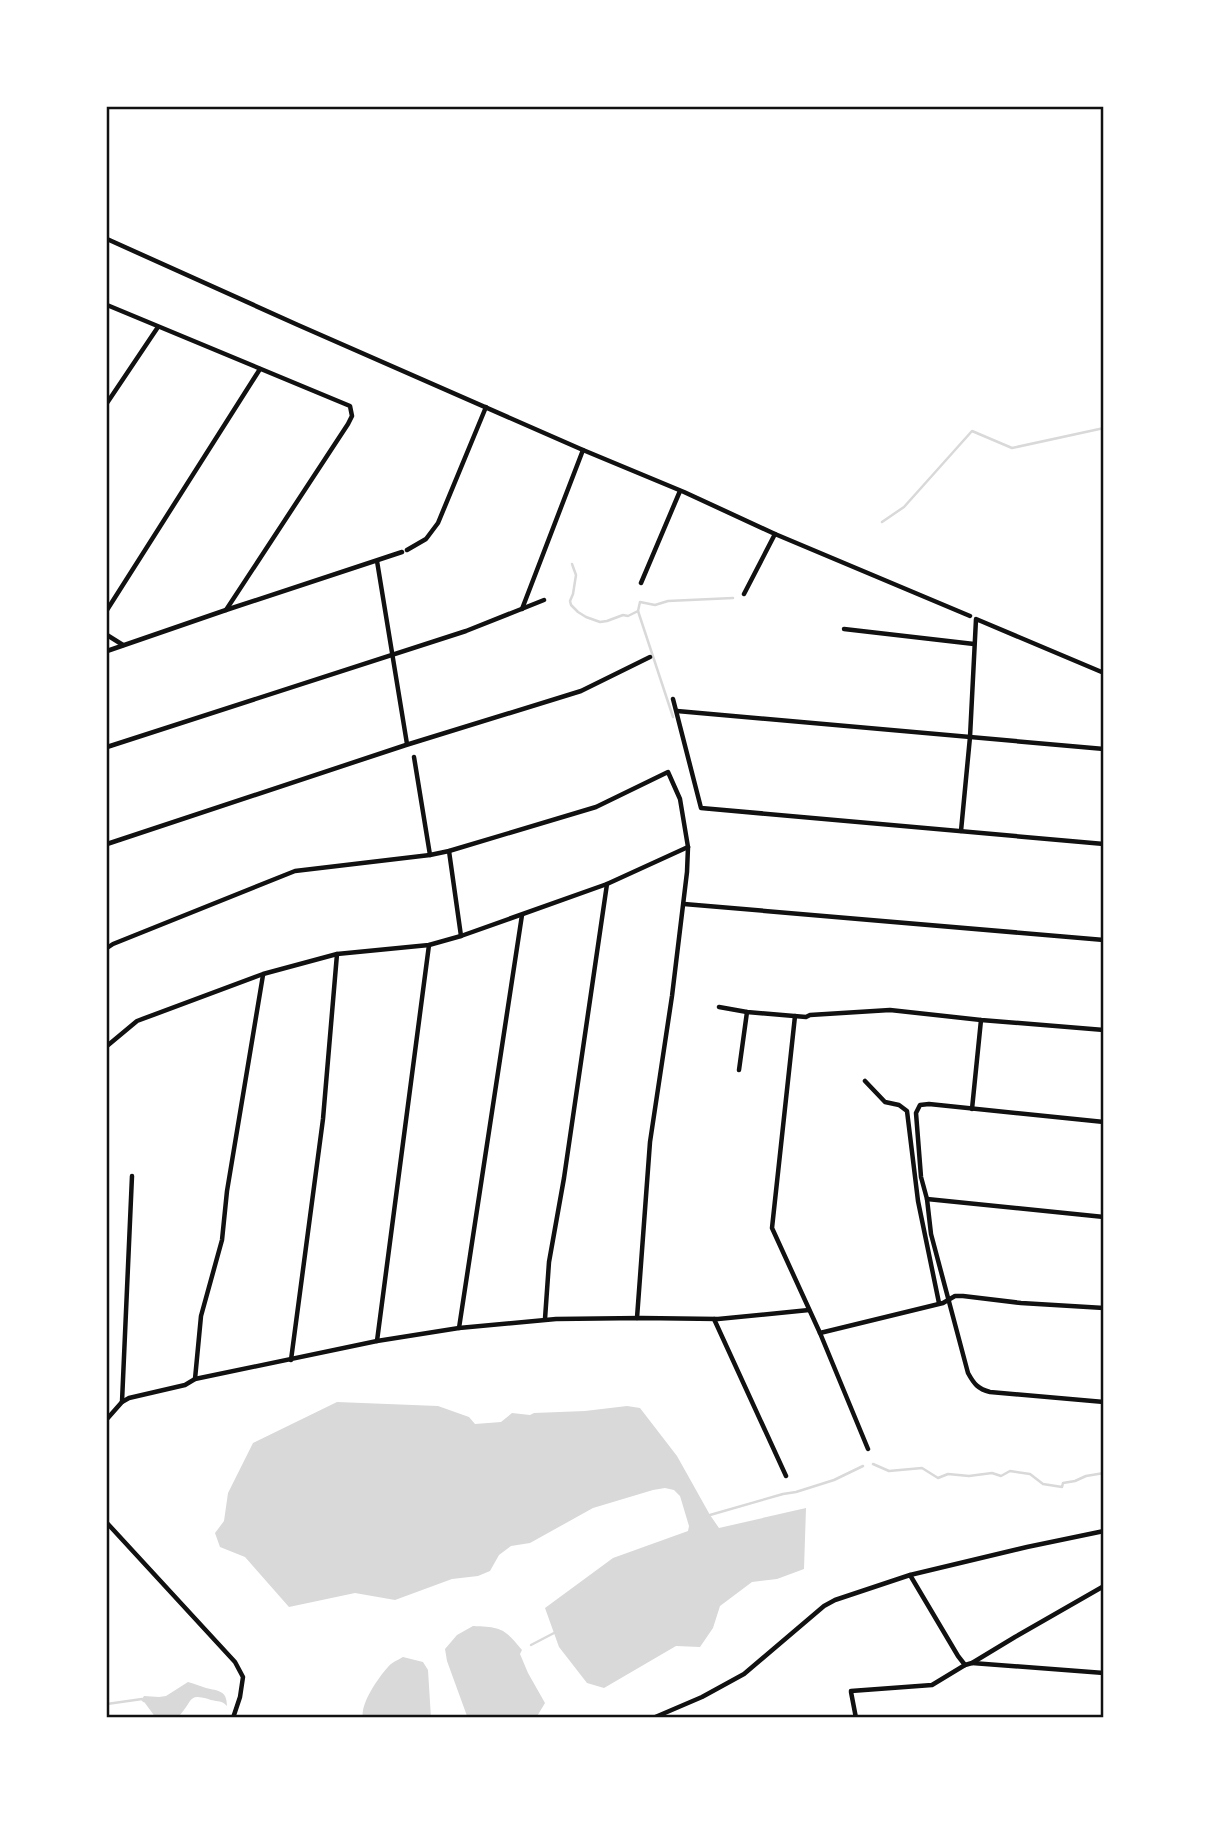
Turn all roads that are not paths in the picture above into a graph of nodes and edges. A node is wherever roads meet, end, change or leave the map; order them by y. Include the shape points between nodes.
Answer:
1 (107, 239) edge
2 (107, 305) edge
3 (158, 327) junction
4 (260, 369) junction
5 (107, 403) edge
6 (486, 407) junction
7 (583, 450) junction
8 (680, 491) junction
9 (775, 534) junction
10 (377, 561) junction
11 (641, 583) dead end
12 (744, 594) dead end
13 (544, 600) dead end
14 (107, 610) edge
15 (226, 610) junction
16 (522, 610) junction
17 (973, 617) junction
18 (844, 629) dead end
19 (107, 635) edge
20 (974, 644) junction
21 (124, 645) junction
22 (107, 651) edge
23 (393, 655) junction
24 (650, 657) dead end
25 (1104, 673) edge
26 (673, 699) dead end
27 (677, 711) junction
28 (970, 737) junction
29 (407, 744) junction
30 (107, 747) edge
31 (1104, 749) edge
32 (414, 757) dead end
33 (961, 831) junction
34 (107, 844) edge
35 (1104, 844) edge
36 (688, 847) junction
37 (449, 851) junction
38 (430, 855) junction
39 (607, 884) junction
40 (684, 904) junction
41 (522, 915) junction
42 (461, 936) junction
43 (1104, 940) edge
44 (429, 945) junction
45 (107, 948) edge
46 (337, 954) junction
47 (263, 974) junction
48 (719, 1007) dead end
49 (747, 1012) junction
50 (796, 1016) junction
51 (981, 1020) junction
52 (1104, 1030) edge
53 (107, 1046) edge
54 (739, 1070) dead end
55 (865, 1081) dead end
56 (972, 1109) junction
57 (1104, 1122) edge
58 (132, 1176) dead end
59 (927, 1199) junction
60 (1104, 1217) edge
61 (949, 1300) junction
62 (939, 1303) junction
63 (1104, 1308) edge
64 (809, 1310) junction
65 (637, 1318) junction
66 (714, 1319) junction
67 (545, 1320) junction
68 (459, 1328) junction
69 (820, 1333) junction
70 (377, 1341) junction
71 (291, 1360) junction
72 (195, 1379) junction
73 (122, 1402) junction
74 (1104, 1402) edge
75 (107, 1419) edge
76 (868, 1449) dead end
77 (786, 1476) dead end
78 (107, 1523) edge
79 (1104, 1531) edge
80 (910, 1575) junction
81 (1104, 1586) edge
82 (972, 1663) junction
83 (965, 1665) junction
84 (1104, 1673) edge
85 (233, 1718) edge
86 (653, 1718) edge
87 (856, 1718) edge

1 - 6 street
2 - 3 street
3 - 4 street
3 - 5 street
4 - 14 street
4 - 15 street via 350,406 352,416
6 - 7 street
6 - 10 street via 438,523 426,539
7 - 8 street
7 - 16 street
8 - 9 street
8 - 11 street
9 - 12 street
9 - 17 street
10 - 15 street
10 - 23 street
13 - 16 street
15 - 21 street
16 - 23 street
17 - 20 street
17 - 25 street
18 - 20 street
19 - 21 street
20 - 28 street
21 - 22 street
23 - 29 street
23 - 30 street
24 - 29 street via 581,691
26 - 27 street
27 - 28 street
27 - 33 street via 701,808
28 - 31 street
28 - 33 street
29 - 34 street
32 - 38 street
33 - 35 street
36 - 37 street via 680,799 668,772 596,807
36 - 39 street
36 - 40 street
37 - 38 street
37 - 42 street
38 - 45 street via 295,872
39 - 41 street
39 - 67 street via 549,1262
40 - 43 street
40 - 65 street via 650,1142
41 - 42 street
41 - 68 street
42 - 44 street
44 - 46 street
44 - 70 street
46 - 47 street
46 - 71 street via 323,1119
47 - 53 street via 137,1021
47 - 72 street via 222,1240 201,1315
48 - 49 street
49 - 50 street
49 - 54 street
50 - 51 street via 890,1010
50 - 64 street via 772,1228
51 - 52 street
51 - 56 street
55 - 62 street via 885,1102 907,1111 918,1201
56 - 57 street
56 - 59 street via 918,1107 919,1164
58 - 73 street
59 - 60 street
59 - 61 street via 933,1245
61 - 62 street
61 - 63 street via 963,1296
61 - 74 street via 968,1373 981,1390
62 - 69 street
64 - 66 street
64 - 69 street
65 - 66 street
65 - 67 street
66 - 77 street
67 - 68 street
68 - 70 street
69 - 76 street
70 - 71 street
71 - 72 street
72 - 73 street
73 - 75 street
78 - 85 street via 235,1662 243,1677
79 - 80 street
80 - 83 street
80 - 86 street via 828,1603 744,1674
81 - 82 street
82 - 83 street
82 - 84 street
83 - 87 street via 932,1685 851,1690

